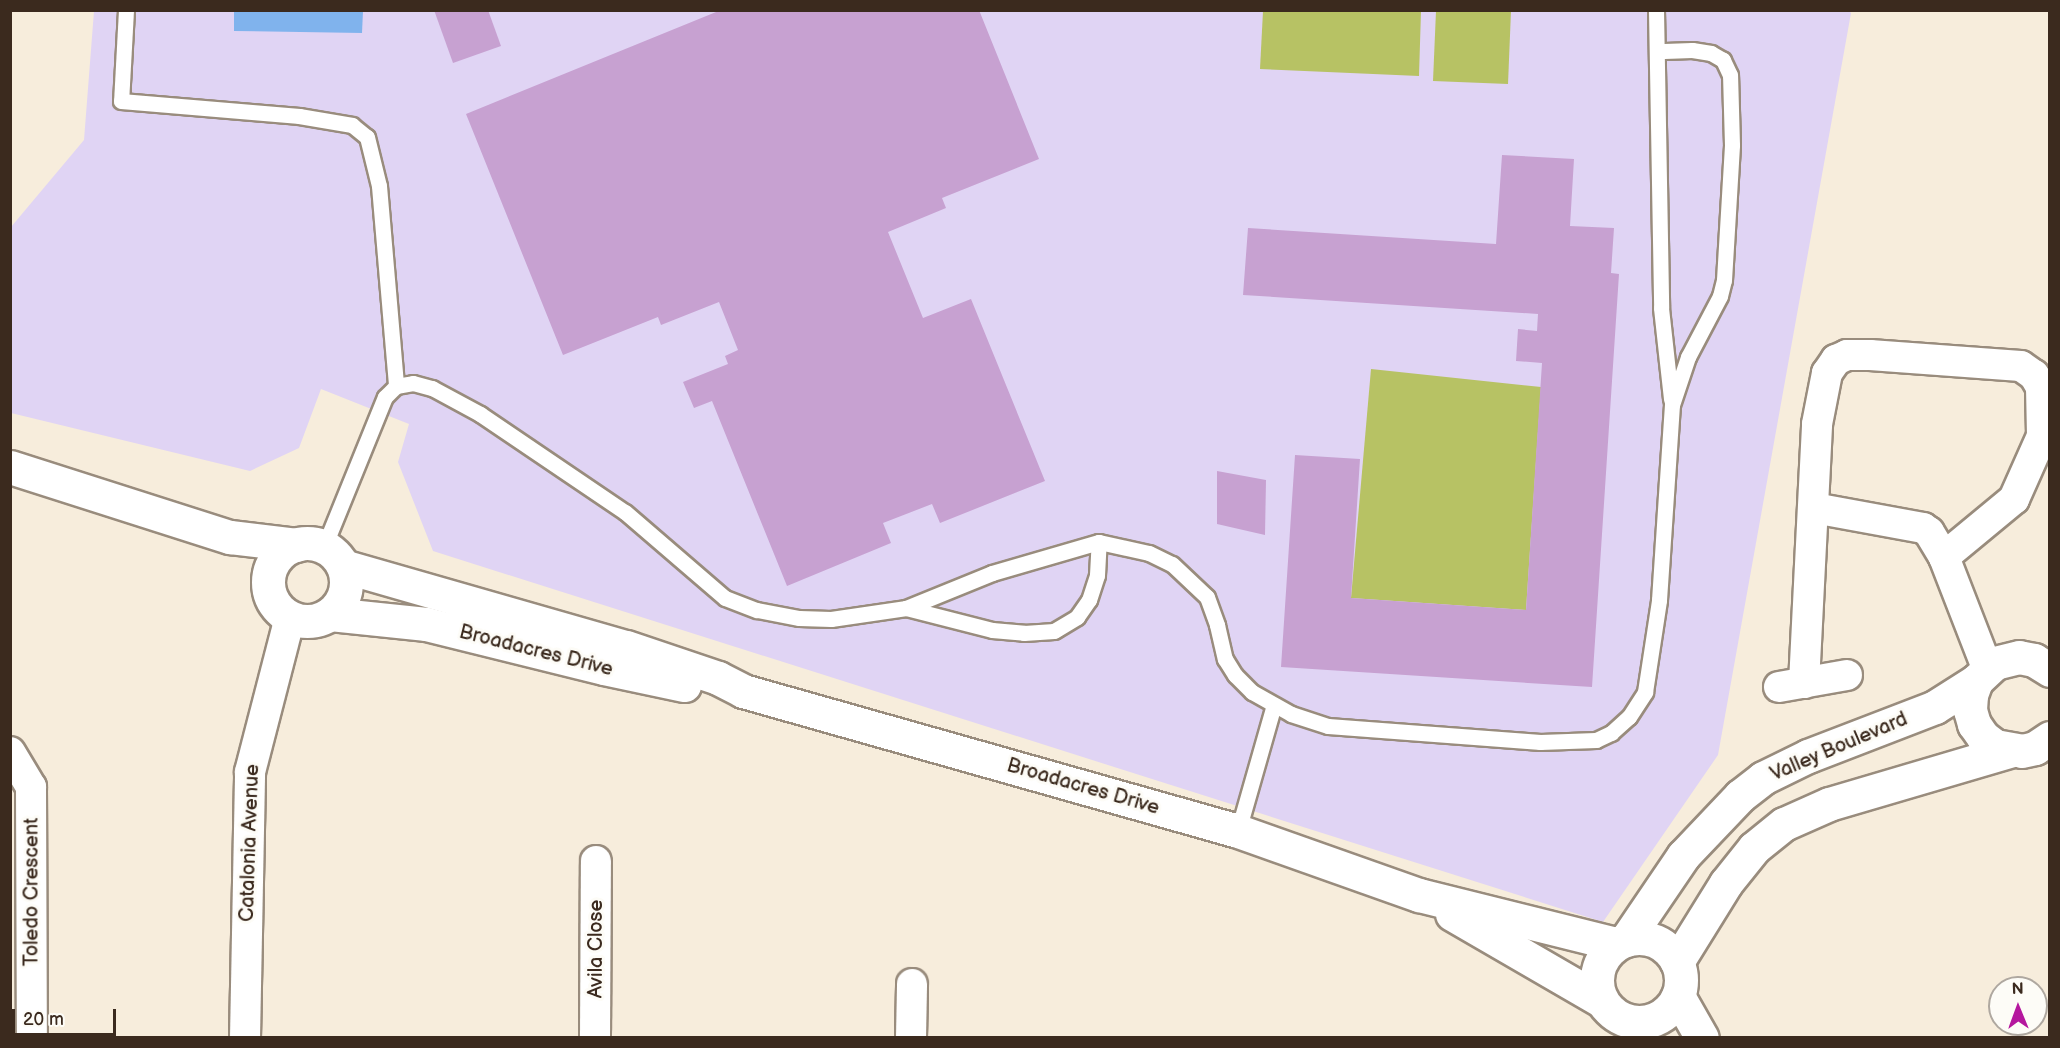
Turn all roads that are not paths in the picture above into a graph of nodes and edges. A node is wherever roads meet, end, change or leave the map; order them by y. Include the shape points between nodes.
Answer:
1 (126, 10) edge
2 (1656, 10) edge
3 (1657, 51) junction
4 (396, 386) junction
5 (1672, 405) junction
6 (10, 467) edge
7 (1814, 508) junction
8 (230, 537) junction
9 (1099, 542) junction
10 (321, 553) junction
11 (1944, 557) junction
12 (268, 585) junction
13 (906, 608) junction
14 (330, 614) junction
15 (290, 617) junction
16 (2049, 639) edge
17 (1989, 669) junction
18 (2049, 670) edge
19 (1847, 675) dead end
20 (743, 691) junction
21 (1274, 705) junction
22 (2048, 743) edge
23 (2009, 751) junction
24 (10, 752) edge
25 (1238, 831) junction
26 (1705, 833) junction
27 (596, 861) dead end
28 (1743, 862) junction
29 (1419, 895) junction
30 (1621, 942) junction
31 (1677, 962) junction
32 (912, 984) dead end
33 (1678, 996) junction
34 (1620, 1019) edge
35 (32, 1038) edge
36 (245, 1038) edge
37 (596, 1038) edge
38 (911, 1038) edge
39 (1702, 1038) edge

1 - 4 lane via 121,101 298,116 352,125 367,137 379,186
2 - 3 lane
3 - 5 lane via 1660,308
3 - 5 lane via 1692,50 1723,60 1730,75 1731,96 1724,280 1720,296 1688,357
4 - 10 lane via 378,412
4 - 13 lane via 413,383 432,388 480,414 624,512 725,598 757,610 799,618 831,619
5 - 21 lane via 1651,664 1645,692 1629,717 1611,733 1596,740 1564,742 1328,726
6 - 8 street, Broadacres Drive
7 - 11 street via 1923,528
7 - 11 street via 1817,424 1827,373 1836,360 1847,355 1870,355 2021,366 2034,375 2041,387 2042,436 2014,499
7 - 19 street via 1792,685
8 - 10 street, Broadacres Drive
8 - 12 street
9 - 13 lane via 992,573
9 - 13 lane via 1097,575 1089,600 1077,617 1054,631 992,630
9 - 21 lane via 1149,553 1172,564 1207,597 1225,659 1235,675 1252,692
10 - 12 street via 285,550 275,559
10 - 14 street via 346,579 345,593
10 - 20 street, Broadacres Drive via 626,647 718,678
11 - 17 street
12 - 15 street via 272,599
14 - 15 street, Broadacres Drive via 317,620
14 - 20 street, Broadacres Drive via 426,624 667,682
15 - 36 street, Catalonia Avenue via 250,772
16 - 17 street, Valley Boulevard
17 - 18 street via 2019,657 2034,660
17 - 23 street via 1971,695 1974,724 1983,737
17 - 26 street, Valley Boulevard via 1935,707 1808,756 1763,778
20 - 25 street, Broadacres Drive
21 - 25 lane
22 - 23 street
23 - 28 street via 1829,804 1784,824
24 - 35 street, Toledo Crescent via 31,787
25 - 29 street, Broadacres Drive
26 - 28 street
26 - 30 street, Valley Boulevard via 1683,856
27 - 37 street, Avila Close
28 - 31 street
29 - 30 street, Broadacres Drive
29 - 34 street, Broadacres Drive
30 - 31 street, Broadacres Drive via 1638,938 1661,944
30 - 34 street via 1606,952 1597,989
31 - 33 street
32 - 38 street
33 - 34 street via 1661,1016 1635,1022
33 - 39 street

